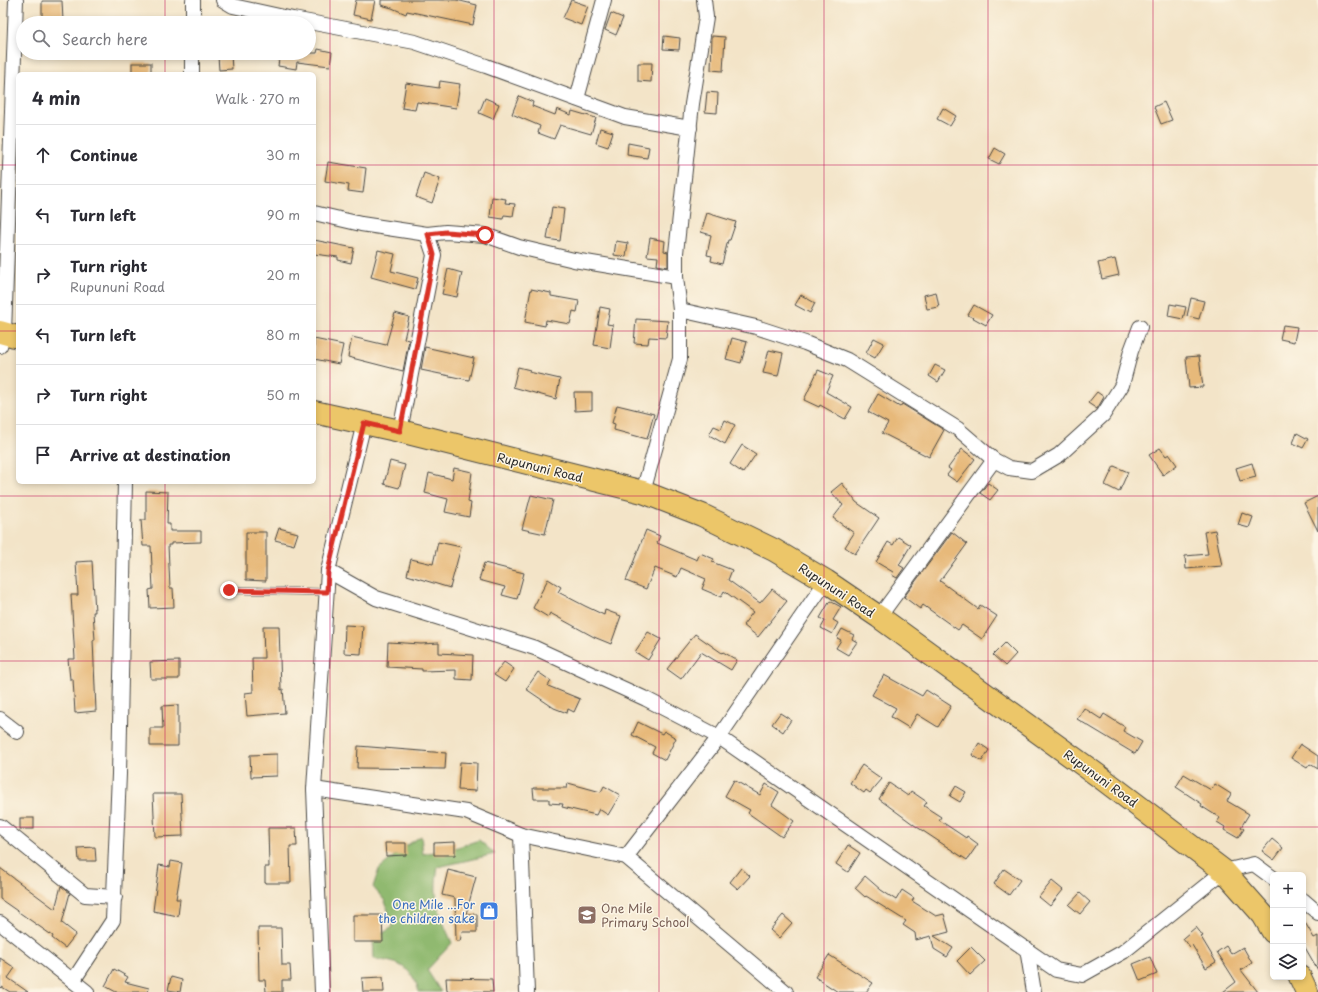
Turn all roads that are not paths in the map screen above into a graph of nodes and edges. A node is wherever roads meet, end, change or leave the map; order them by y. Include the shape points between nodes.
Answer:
1 (16, 0) edge
2 (193, 0) edge
3 (223, 0) edge
4 (604, 0) edge
5 (704, 0) edge
6 (193, 16) edge
7 (276, 16) edge
8 (316, 25) edge
9 (192, 60) edge
10 (192, 72) edge
11 (577, 99) junction
12 (690, 128) junction
13 (316, 213) edge
14 (428, 234) junction
15 (676, 277) junction
16 (680, 310) junction
17 (1140, 327) dead end
18 (6, 337) edge
19 (316, 412) edge
20 (364, 423) junction
21 (400, 431) junction
22 (994, 460) junction
23 (125, 484) edge
24 (643, 492) junction
25 (328, 571) junction
26 (826, 581) junction
27 (229, 590) dead end
28 (327, 592) junction
29 (879, 617) junction
30 (0, 719) edge
31 (17, 732) dead end
32 (719, 737) junction
33 (314, 789) junction
34 (0, 826) edge
35 (521, 834) junction
36 (626, 858) junction
37 (1224, 871) junction
38 (1270, 876) edge
39 (115, 897) junction
40 (1306, 903) edge
41 (1318, 913) edge
42 (0, 923) edge
43 (1270, 927) edge
44 (1027, 948) junction
45 (1301, 980) edge
46 (73, 981) junction
47 (87, 992) edge
48 (322, 992) edge
49 (527, 992) edge
50 (786, 992) edge
51 (1034, 992) edge
52 (1307, 992) edge

1 - 18 street
2 - 6 street
3 - 7 street via 233,6
4 - 11 street
5 - 12 street via 706,17
8 - 11 street via 415,42
9 - 10 street
11 - 12 street via 625,117
12 - 15 street via 676,253
13 - 14 street via 361,224
14 - 15 street via 446,232 485,235 520,247 574,260
14 - 21 street via 434,255
15 - 16 street
16 - 22 street via 756,327 847,360 958,429
16 - 24 street via 680,359
17 - 22 street via 1122,385 1103,415 1084,434 1060,455 1032,471 1009,468
19 - 20 main road, Rupununi Road
20 - 21 main road, Rupununi Road
20 - 25 street
21 - 24 main road, Rupununi Road
22 - 29 street
23 - 39 street
24 - 26 main road, Rupununi Road via 702,515 767,547
25 - 28 street
25 - 32 street via 376,598 535,648 646,699
26 - 29 main road, Rupununi Road
26 - 32 street
27 - 28 lane
28 - 33 street
29 - 37 main road, Rupununi Road
30 - 31 street
32 - 36 street
32 - 44 street
33 - 35 street via 466,812
33 - 48 street
34 - 39 street via 85,895
35 - 36 street
35 - 49 street
36 - 50 street
37 - 38 street via 1254,864
37 - 43 main road, Rupununi Road via 1263,915
37 - 44 street via 1124,952 1082,975 1056,970
39 - 46 street via 113,920
40 - 41 street
42 - 46 street
44 - 51 street
45 - 52 main road
46 - 47 street

